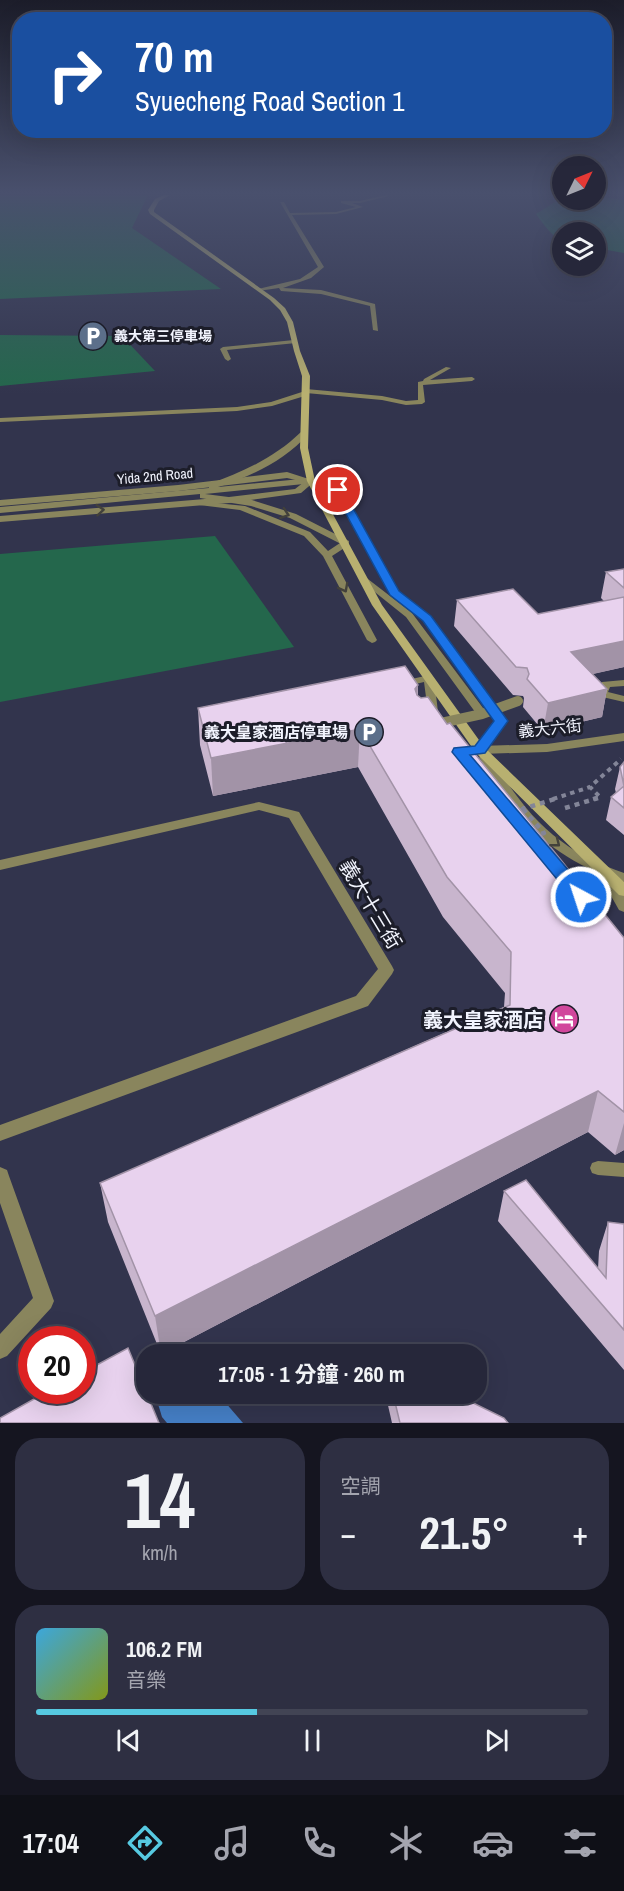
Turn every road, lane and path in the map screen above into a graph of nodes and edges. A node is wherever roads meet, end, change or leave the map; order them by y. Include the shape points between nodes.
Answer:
1 (220, 261) edge
2 (318, 261) edge
3 (260, 290) junction
4 (376, 330) dead end
5 (294, 342) junction
6 (228, 359) dead end
7 (448, 368) dead end
8 (472, 379) dead end
9 (420, 383) junction
10 (306, 392) junction
11 (0, 420) edge
12 (304, 434) junction
13 (311, 481) junction
14 (222, 483) junction
15 (187, 493) junction
16 (229, 500) junction
17 (195, 502) junction
18 (0, 503) edge
19 (0, 510) edge
20 (0, 519) edge
21 (346, 543) junction
22 (327, 555) junction
23 (364, 579) junction
24 (372, 640) dead end
25 (429, 678) junction
26 (624, 683) edge
27 (396, 685) edge
28 (624, 699) edge
29 (518, 700) dead end
30 (482, 714) junction
31 (420, 728) edge
32 (446, 732) edge
33 (624, 737) edge
34 (475, 750) junction
35 (621, 759) dead end
36 (590, 787) junction
37 (493, 792) edge
38 (565, 808) dead end
39 (507, 809) junction
40 (523, 809) junction
41 (535, 836) edge
42 (540, 849) edge
43 (0, 865) edge
44 (602, 869) junction
45 (624, 878) edge
46 (624, 891) edge
47 (624, 907) edge
48 (0, 1133) edge
49 (598, 1167) dead end
50 (624, 1170) edge
51 (0, 1176) edge
52 (0, 1349) edge

1 - 3 main road
2 - 3 lane via 321,267 317,272
3 - 4 lane via 321,292 374,305
3 - 5 main road via 283,309
5 - 6 lane via 223,349
5 - 10 main road via 306,376
7 - 9 lane
8 - 9 lane
9 - 10 lane via 422,402
10 - 11 street via 272,404 237,410
10 - 12 main road
12 - 13 main road
12 - 14 street via 288,451
13 - 14 street, Yida 2nd Road via 287,475
13 - 15 street, Yida 2nd Road
13 - 16 street, Yida 2nd Road via 298,491
13 - 21 main road
13 - 34 lane via 338,490 394,593 427,618 501,721
14 - 15 street
14 - 18 street, Yida 2nd Road
15 - 16 street
15 - 19 street, Yida 2nd Road
16 - 17 street, Yida 2nd Road
16 -> 21 street via 293,516
20 -> 17 street, Yida 2nd Road
17 - 22 lane, Yida 2nd Road via 242,508 307,534
21 - 22 lane
21 - 23 main road
22 -> 24 lane, Yida 2nd Road
23 - 25 main road via 377,605
23 - 30 lane via 410,615
25 - 27 lane
25 - 32 lane via 433,712
25 - 34 main road
26 - 28 lane via 606,684 602,694
29 - 30 lane, bridge
30 - 31 lane, bridge
33 - 34 street, 義大六街 via 548,748
34 - 44 main road
35 - 36 path
36 - 38 path via 600,797
36 - 40 path, bridge
37 - 39 lane
39 - 40 path, bridge via 520,805
39 - 42 lane
40 - 41 path, bridge via 544,833
43 - 48 street, 義大十三街 via 259,806 294,815 386,970 362,1001
44 - 45 lane
44 - 46 main road
44 - 47 lane
49 - 50 lane
51 - 52 street via 44,1301

